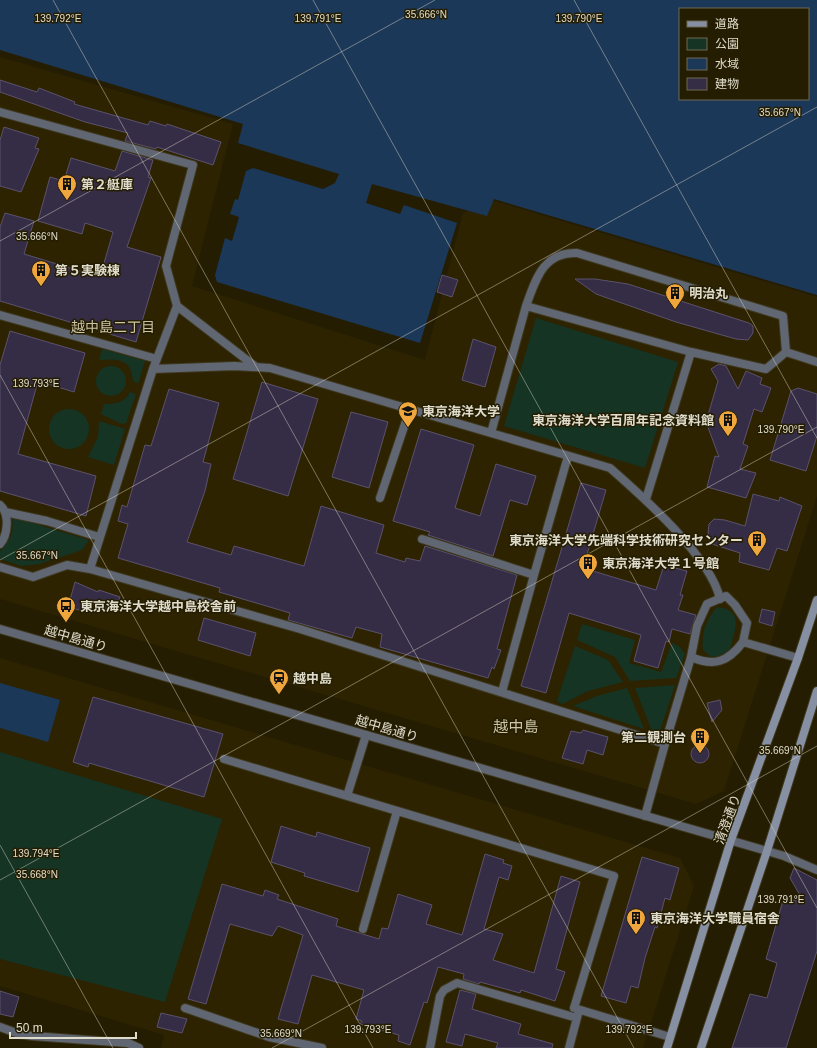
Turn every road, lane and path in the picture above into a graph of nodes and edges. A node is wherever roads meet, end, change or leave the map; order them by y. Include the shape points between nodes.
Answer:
1 (0, 112) edge
2 (177, 306) junction
3 (526, 306) junction
4 (0, 315) edge
5 (691, 352) junction
6 (786, 352) junction
7 (157, 359) junction
8 (817, 362) edge
9 (256, 367) junction
10 (153, 369) junction
11 (410, 409) junction
12 (491, 432) junction
13 (568, 456) junction
14 (380, 498) dead end
15 (646, 499) junction
16 (0, 505) edge
17 (5, 512) junction
18 (99, 537) junction
19 (422, 539) dead end
20 (0, 544) edge
21 (0, 567) edge
22 (90, 569) junction
23 (534, 575) junction
24 (720, 599) junction
25 (817, 600) edge
26 (0, 629) edge
27 (743, 642) junction
28 (691, 657) junction
29 (798, 658) junction
30 (817, 691) edge
31 (502, 692) junction
32 (366, 735) junction
33 (665, 744) junction
34 (224, 759) dead end
35 (347, 796) junction
36 (397, 811) junction
37 (645, 816) junction
38 (731, 840) junction
39 (767, 851) junction
40 (817, 870) edge
41 (363, 929) dead end
42 (185, 1008) dead end
43 (578, 1014) junction
44 (0, 1027) edge
45 (670, 1037) junction
46 (139, 1048) edge
47 (322, 1048) edge
48 (430, 1048) edge
49 (569, 1048) edge
50 (667, 1048) edge
51 (701, 1048) edge

1 - 2 street via 193,166 166,266
2 - 7 street
2 - 9 street
3 - 5 street
3 - 6 street via 536,280 546,264 564,252 577,252 783,316
3 - 12 street
4 - 7 street
5 - 6 street via 766,369
5 - 15 street
6 - 8 street
7 - 10 street
9 - 10 street
9 - 11 street via 270,368
10 - 18 street
11 - 12 street
11 - 14 street
12 - 13 street
13 - 15 street via 610,468
13 - 23 street
15 - 24 street via 701,560 717,587
16 - 17 street
17 - 18 street via 47,521
17 - 20 street via 6,529 4,540
18 - 22 street
19 - 23 street
21 - 22 street via 33,577 67,565
22 - 31 street via 300,629
23 - 31 street
24 - 27 street via 726,596 735,604 747,623
24 - 28 street via 707,604 697,626
25 - 29 main road, 清澄通り
26 - 32 street, 越中島通り
27 - 28 street via 724,660 705,663
27 - 29 street
28 - 33 street
29 - 38 main road, 清澄通り
30 - 39 main road
31 - 33 street
32 - 35 street
32 - 37 street, 越中島通り
33 - 37 street
34 - 35 street
35 - 36 street
36 - 41 street
36 - 43 street via 614,876 574,1008
37 - 38 street, 越中島通り
38 - 39 street, 越中島通り
38 - 45 main road, 清澄通り
39 - 40 street, 越中島通り
39 - 51 main road
42 - 47 street via 268,1037
43 - 45 street
43 - 48 street via 457,983 444,990 440,996
43 - 49 street
44 - 46 street via 19,1034 128,1043
45 - 50 main road, 清澄通り

